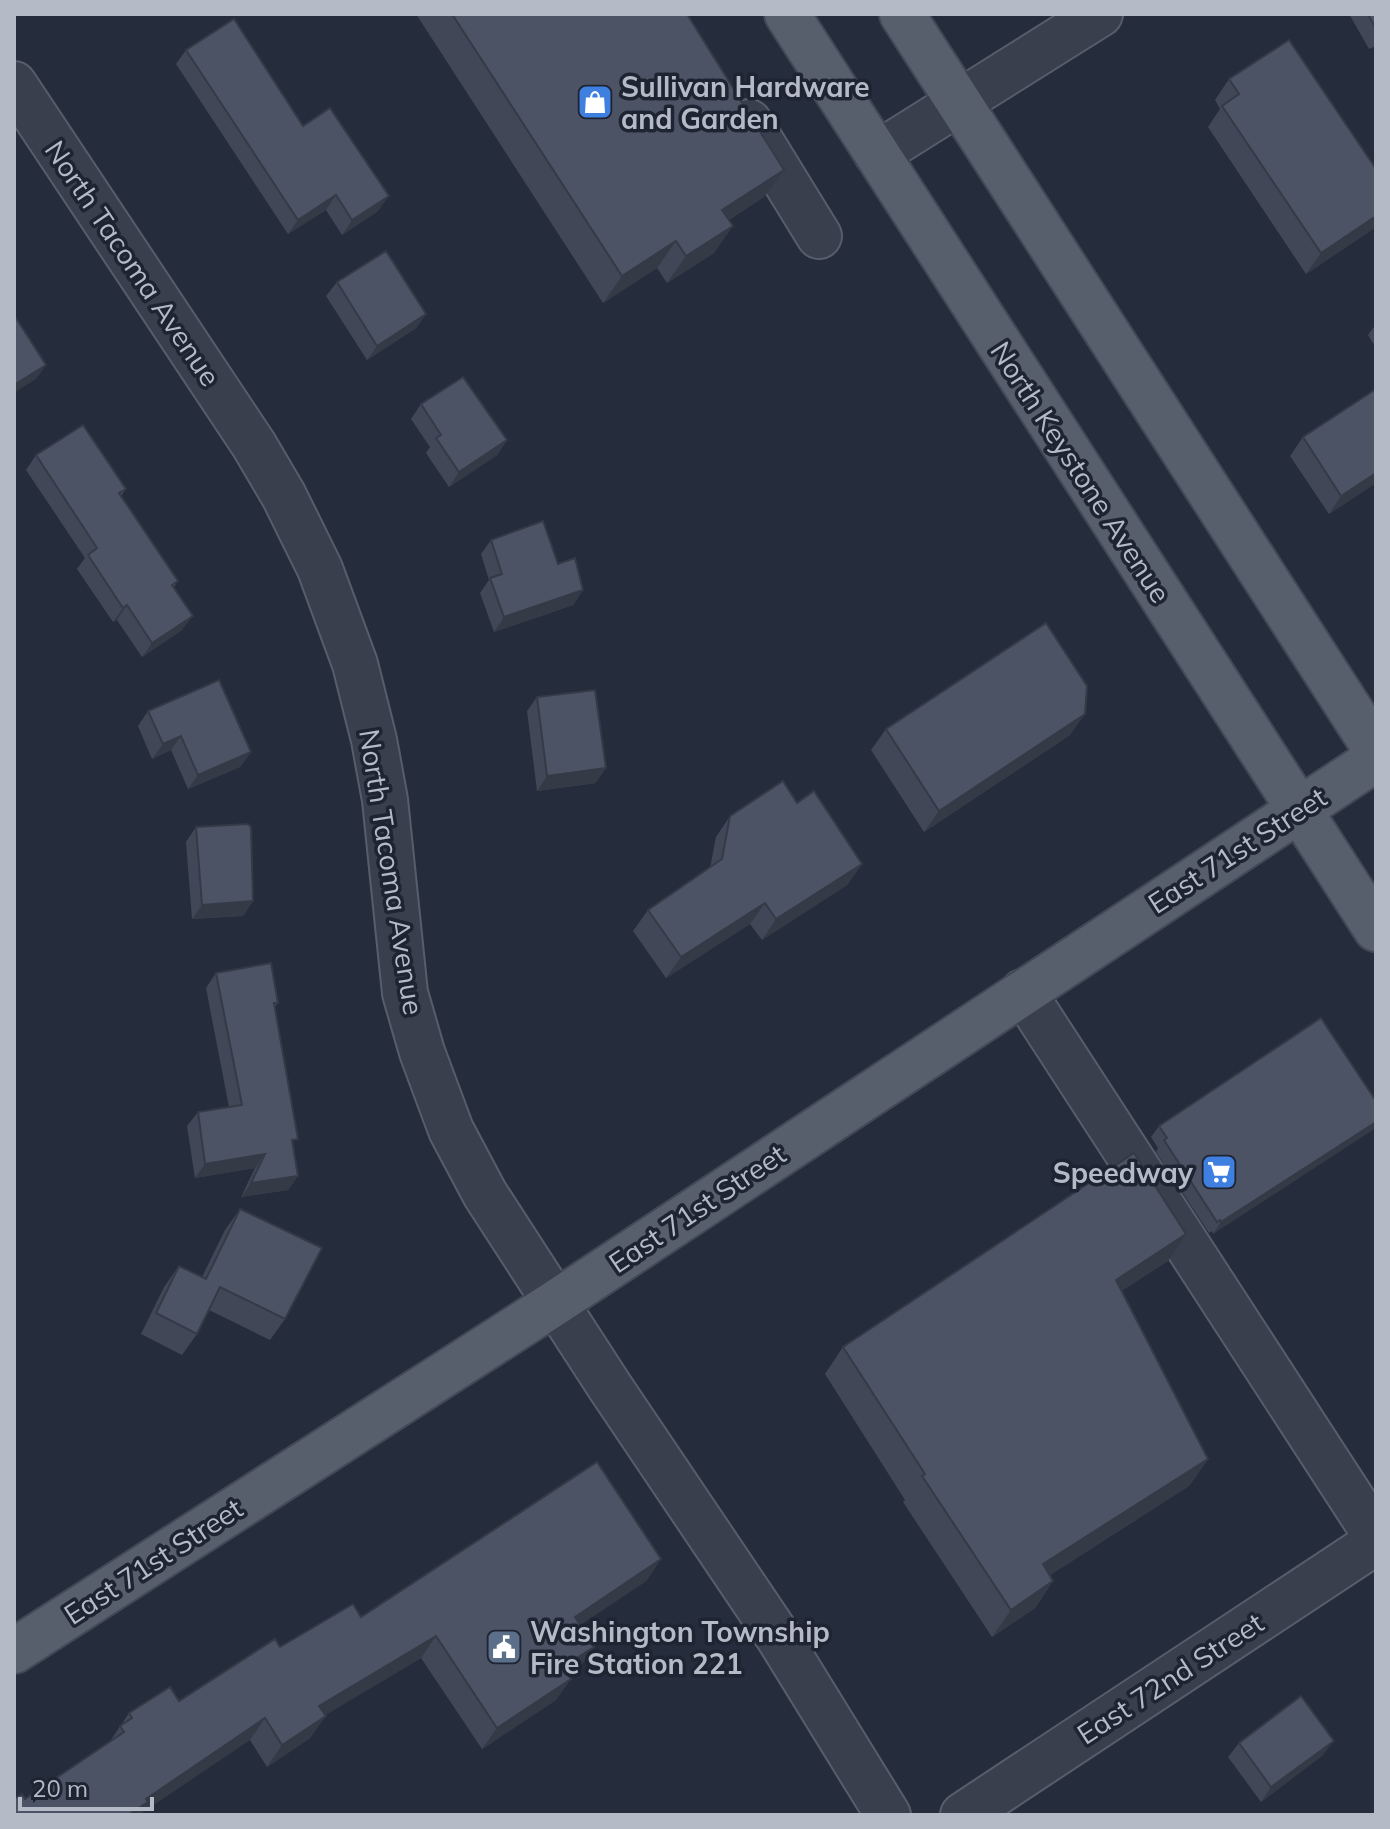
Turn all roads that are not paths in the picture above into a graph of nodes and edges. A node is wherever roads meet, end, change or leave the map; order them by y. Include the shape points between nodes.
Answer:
1 (787, 14) edge
2 (902, 14) edge
3 (1100, 14) edge
4 (14, 84) edge
5 (732, 95) edge
6 (959, 102) junction
7 (877, 154) junction
8 (819, 236) dead end
9 (1376, 750) edge
10 (1376, 759) edge
11 (1299, 809) junction
12 (1376, 929) edge
13 (1023, 992) junction
14 (555, 1303) junction
15 (1376, 1539) edge
16 (14, 1651) edge
17 (888, 1815) edge
18 (963, 1815) edge

1 - 7 main road, North Keystone Avenue
2 - 6 main road
3 - 6 street
4 - 14 street, North Tacoma Avenue via 254,445 320,569 355,664 374,740 388,821 405,993 422,1052 466,1160
5 - 8 street
6 - 7 street
6 - 9 main road
7 - 11 main road, North Keystone Avenue
10 - 11 main road, East 71st Street
11 - 12 main road, North Keystone Avenue
11 - 13 main road, East 71st Street
13 - 14 main road, East 71st Street
13 - 15 street
14 - 16 main road, East 71st Street
14 - 17 street, North Tacoma Avenue via 773,1628
15 - 18 street, East 72nd Street

